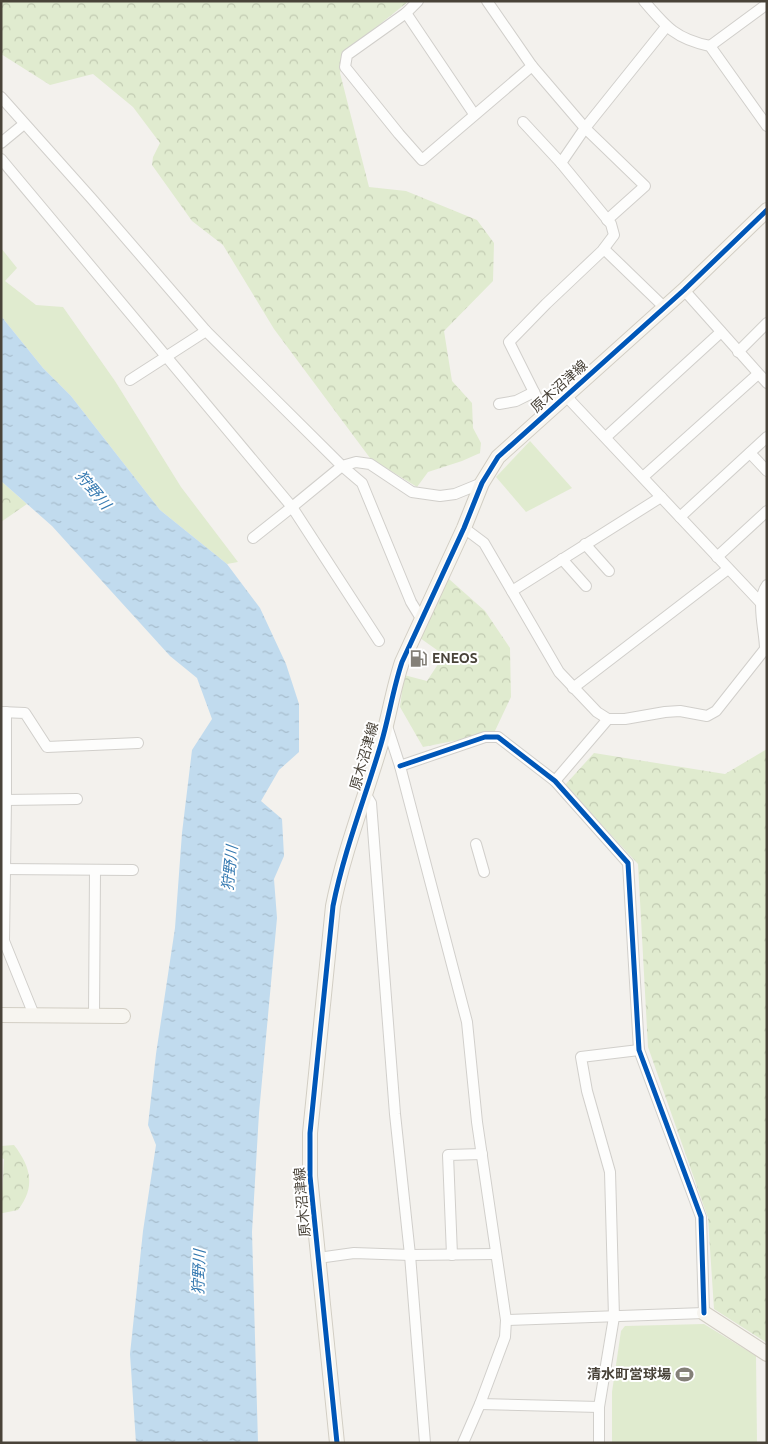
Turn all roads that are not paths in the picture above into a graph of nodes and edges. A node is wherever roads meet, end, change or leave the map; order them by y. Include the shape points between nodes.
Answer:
1 (418, 1) edge
2 (487, 1) edge
3 (644, 1) edge
4 (767, 4) edge
5 (406, 13) junction
6 (666, 27) junction
7 (710, 46) junction
8 (532, 66) junction
9 (1, 97) edge
10 (474, 114) junction
11 (523, 122) dead end
12 (24, 124) junction
13 (767, 126) edge
14 (586, 128) junction
15 (1, 143) edge
16 (1, 159) edge
17 (562, 163) junction
18 (767, 210) edge
19 (607, 220) junction
20 (604, 249) junction
21 (684, 290) junction
22 (664, 307) junction
23 (767, 323) edge
24 (206, 331) junction
25 (721, 332) junction
26 (738, 352) junction
27 (166, 356) junction
28 (758, 374) junction
29 (130, 380) dead end
30 (767, 383) edge
31 (534, 392) junction
32 (565, 395) junction
33 (499, 404) dead end
34 (546, 414) junction
35 (606, 437) junction
36 (767, 437) edge
37 (750, 453) junction
38 (342, 466) junction
39 (767, 471) edge
40 (643, 477) junction
41 (482, 482) junction
42 (661, 496) junction
43 (292, 507) junction
44 (767, 511) edge
45 (680, 517) junction
46 (464, 528) junction
47 (253, 538) dead end
48 (585, 544) junction
49 (717, 556) junction
50 (562, 559) junction
51 (728, 569) junction
52 (609, 571) dead end
53 (767, 585) edge
54 (586, 586) dead end
55 (512, 591) junction
56 (760, 602) junction
57 (422, 620) junction
58 (379, 642) dead end
59 (573, 688) junction
60 (4, 712) edge
61 (608, 720) junction
62 (386, 722) junction
63 (138, 743) dead end
64 (400, 766) junction
65 (556, 781) junction
66 (366, 793) junction
67 (4, 794) edge
68 (77, 799) dead end
69 (476, 844) dead end
70 (3, 869) edge
71 (95, 870) junction
72 (134, 870) dead end
73 (484, 872) dead end
74 (1, 1015) edge
75 (34, 1015) junction
76 (94, 1016) junction
77 (122, 1016) dead end
78 (638, 1050) junction
79 (482, 1154) junction
80 (496, 1254) junction
81 (410, 1255) junction
82 (452, 1255) junction
83 (318, 1258) junction
84 (704, 1313) junction
85 (614, 1317) junction
86 (506, 1320) junction
87 (767, 1354) edge
88 (480, 1404) junction
89 (599, 1407) junction
90 (337, 1443) edge
91 (425, 1443) edge
92 (463, 1443) edge
93 (599, 1443) edge

1 - 5 street
2 - 8 street
3 - 6 street
4 - 7 street
5 - 10 street
5 - 10 street via 346,55 345,67 422,160
6 - 7 street via 693,43
6 - 14 street
7 - 13 street
8 - 10 street
8 - 14 street
9 - 12 street
11 - 17 street
12 - 15 street
12 - 24 street
14 - 17 street
14 - 19 street via 645,186
16 - 27 street
17 - 19 street
18 - 21 main road, 原木沼津線
19 - 20 street via 614,235
20 - 22 street
20 - 31 street via 509,342
21 - 22 main road, 原木沼津線
21 - 25 street
22 - 32 main road, 原木沼津線
23 - 26 street
24 - 27 street
24 - 38 street
25 - 26 street
25 - 35 street
26 - 28 street
27 - 29 street
27 - 43 street
28 - 30 street
28 - 40 street
31 - 33 street
31 - 34 street
32 - 34 main road, 原木沼津線
32 - 35 street
34 - 41 main road, 原木沼津線 via 498,457
35 - 40 street
36 - 37 street
37 - 39 street
37 - 45 street
38 - 41 street via 356,462 370,464 412,492 440,496 455,494
38 - 43 street
38 - 57 street via 362,483 411,602
40 - 42 street
41 - 46 main road, 原木沼津線
42 - 45 street
42 - 48 street
43 - 47 street
43 - 58 street
44 - 49 street
45 - 49 street
46 - 55 street via 484,542
46 - 57 main road, 原木沼津線
48 - 50 street
48 - 52 street
49 - 51 street
50 - 54 street
50 - 55 street
51 - 56 street
51 - 59 street
53 - 56 street
55 - 59 street via 559,672
56 - 61 street via 765,649 716,711 707,716 680,711
57 - 62 main road, 原木沼津線 via 402,662
59 - 61 street
60 - 63 street via 24,713 47,747
60 - 67 street
61 - 65 street
62 - 64 street
62 - 66 main road, 原木沼津線
64 - 65 street via 485,737 498,737
64 - 79 street via 467,1022
65 - 78 street via 628,863
66 - 81 street via 371,803 395,1114
66 - 83 main road, 原木沼津線 via 340,870 333,906 319,1040 310,1134 310,1176
67 - 68 street
67 - 70 street
69 - 73 street
70 - 71 street
70 - 75 street via 4,941
71 - 72 street
71 - 76 street
74 - 75 main road
75 - 76 main road
76 - 77 main road
78 - 84 street via 701,1216
78 - 85 street via 581,1057 610,1172
79 - 80 street
79 - 82 street via 448,1155
80 - 82 street
80 - 86 street
81 - 82 street
81 - 83 street via 354,1253
81 - 91 street
83 - 90 main road, 原木沼津線
84 - 85 street
84 - 87 main road
85 - 86 street
85 - 89 street
86 - 88 street via 505,1337
88 - 89 street
88 - 92 street
89 - 93 street

